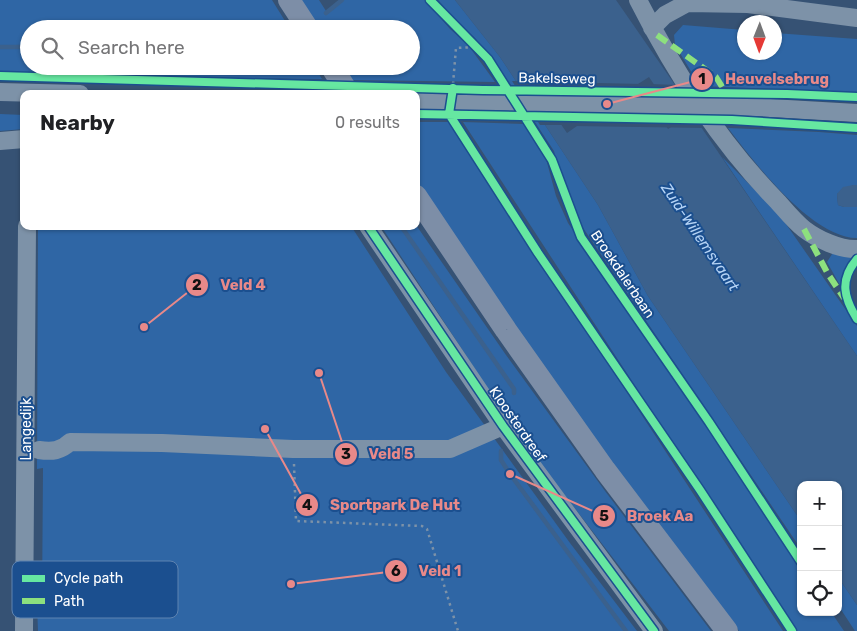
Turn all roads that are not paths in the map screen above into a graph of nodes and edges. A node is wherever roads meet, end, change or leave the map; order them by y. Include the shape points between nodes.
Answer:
1 (289, 0) edge
2 (638, 0) edge
3 (857, 18) edge
4 (302, 20) edge
5 (652, 28) junction
6 (337, 75) edge
7 (347, 90) edge
8 (0, 92) edge
9 (20, 92) edge
10 (420, 99) edge
11 (857, 112) edge
12 (20, 139) edge
13 (0, 141) edge
14 (420, 202) edge
15 (27, 230) edge
16 (371, 230) edge
17 (857, 249) edge
18 (503, 426) junction
19 (39, 450) dead end
20 (25, 561) edge
21 (24, 618) edge
22 (24, 631) edge
23 (654, 631) edge
24 (727, 631) edge

1 - 4 main road
2 - 5 street
3 - 5 street via 748,4 687,3 665,15
5 - 17 street via 752,175 804,229 823,240
6 - 7 main road
8 - 9 street
10 - 11 street, Bakelseweg via 452,91 491,102
12 - 13 street
14 - 24 main road via 605,470
15 - 20 street, Langedijk
16 - 18 street, Kloosterdreef
18 - 19 street via 450,449 293,449 70,442 64,449
18 - 23 street, Kloosterdreef
21 - 22 street, Langedijk

